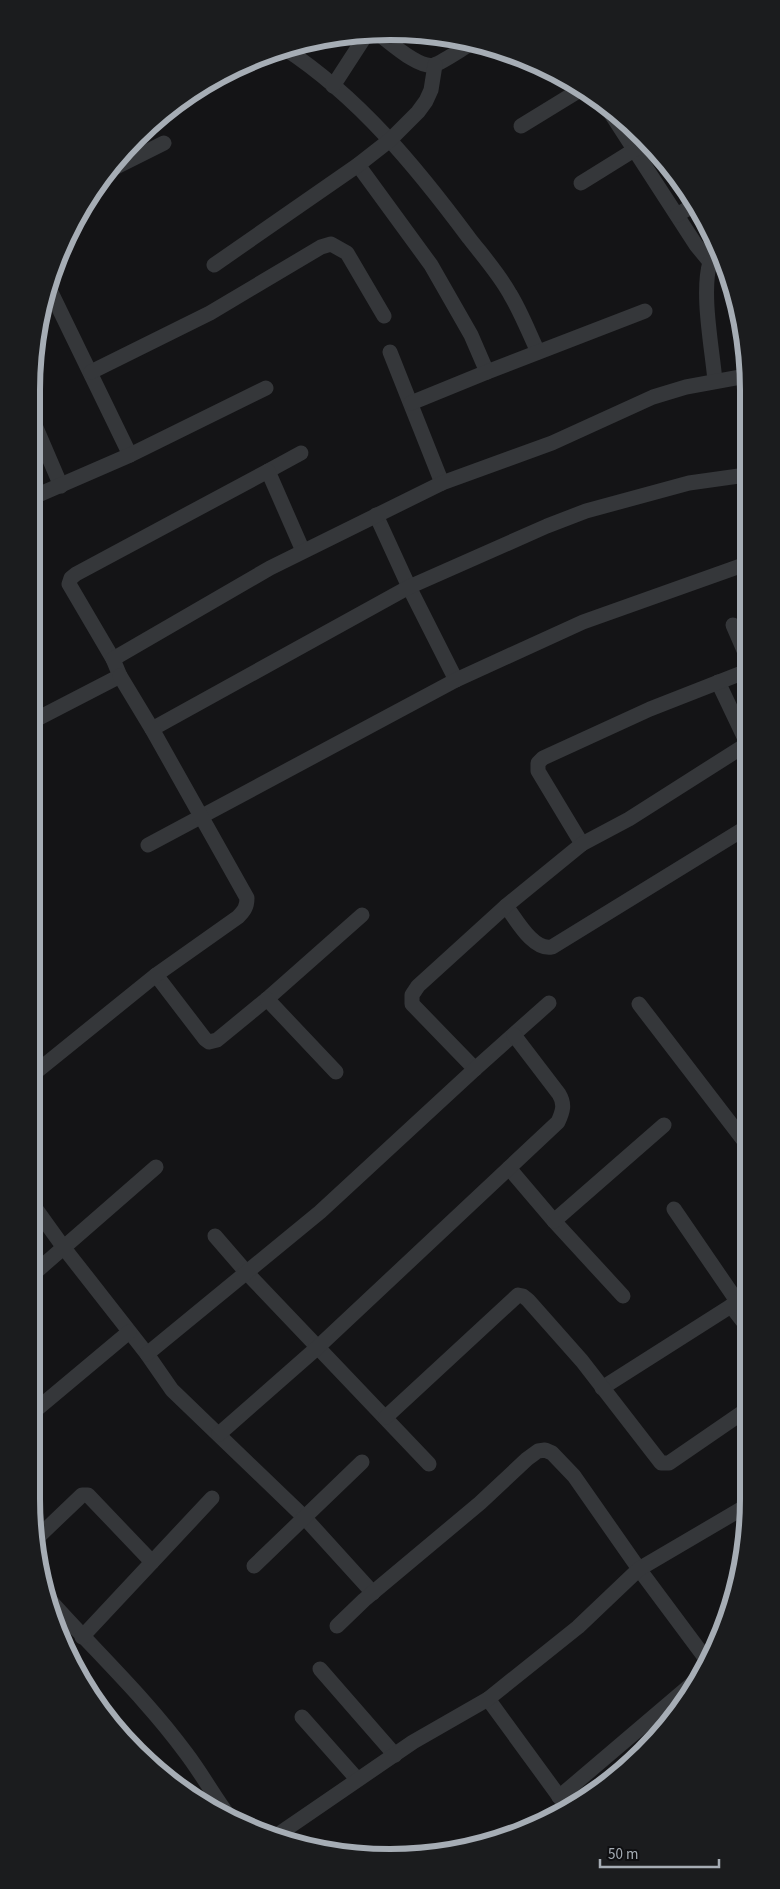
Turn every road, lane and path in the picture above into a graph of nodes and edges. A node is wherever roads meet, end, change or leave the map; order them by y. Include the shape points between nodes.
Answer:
1 (387, 40) edge
2 (362, 41) edge
3 (462, 48) edge
4 (293, 54) edge
5 (434, 64) junction
6 (333, 86) junction
7 (575, 93) edge
8 (617, 123) edge
9 (521, 126) dead end
10 (390, 140) junction
11 (164, 143) dead end
12 (640, 146) edge
13 (633, 150) junction
14 (123, 163) edge
15 (358, 164) junction
16 (581, 183) dead end
17 (689, 208) edge
18 (677, 215) junction
19 (716, 264) edge
20 (214, 265) dead end
21 (53, 296) edge
22 (645, 311) dead end
23 (384, 316) dead end
24 (390, 352) dead end
25 (538, 352) junction
26 (91, 372) junction
27 (486, 372) junction
28 (739, 377) edge
29 (715, 381) junction
30 (266, 388) dead end
31 (411, 403) junction
32 (40, 437) edge
33 (301, 453) dead end
34 (130, 455) junction
35 (268, 471) junction
36 (740, 476) edge
37 (442, 483) junction
38 (61, 486) junction
39 (40, 494) edge
40 (376, 515) junction
41 (303, 551) junction
42 (740, 566) edge
43 (409, 587) junction
44 (733, 625) dead end
45 (740, 641) edge
46 (113, 659) junction
47 (740, 673) edge
48 (120, 676) junction
49 (456, 680) junction
50 (718, 682) junction
51 (40, 717) edge
52 (740, 728) edge
53 (152, 729) junction
54 (740, 747) edge
55 (202, 817) junction
56 (740, 831) edge
57 (582, 844) junction
58 (148, 845) dead end
59 (506, 906) junction
60 (362, 915) dead end
61 (156, 975) junction
62 (267, 999) junction
63 (549, 1004) dead end
64 (639, 1004) dead end
65 (514, 1035) junction
66 (40, 1069) edge
67 (475, 1069) junction
68 (336, 1072) dead end
69 (664, 1125) dead end
70 (740, 1136) edge
71 (156, 1166) dead end
72 (509, 1168) junction
73 (674, 1209) dead end
74 (40, 1215) edge
75 (554, 1221) junction
76 (215, 1236) dead end
77 (64, 1248) junction
78 (40, 1268) edge
79 (247, 1273) junction
80 (623, 1296) dead end
81 (739, 1300) edge
82 (129, 1332) junction
83 (318, 1347) junction
84 (147, 1354) junction
85 (602, 1388) junction
86 (40, 1406) edge
87 (740, 1414) edge
88 (386, 1417) junction
89 (219, 1434) junction
90 (362, 1462) dead end
91 (429, 1464) dead end
92 (212, 1498) dead end
93 (739, 1515) edge
94 (304, 1518) junction
95 (42, 1533) edge
96 (152, 1562) junction
97 (254, 1566) dead end
98 (639, 1569) junction
99 (374, 1593) junction
100 (58, 1608) edge
101 (337, 1626) dead end
102 (82, 1636) junction
103 (703, 1655) edge
104 (320, 1669) dead end
105 (681, 1694) edge
106 (488, 1700) junction
107 (302, 1716) dead end
108 (395, 1755) junction
109 (357, 1779) junction
110 (560, 1797) junction
111 (564, 1803) edge
112 (222, 1806) edge
113 (282, 1832) edge

1 - 5 street via 416,61
2 - 6 street
3 - 5 street
4 - 6 street
5 - 10 street via 431,90 426,101
6 - 10 street
7 - 9 street
8 - 13 street
10 - 15 street
10 - 25 street via 510,292
11 - 14 street
12 - 13 street
13 - 16 street
13 - 18 street
15 - 20 street
15 - 27 street via 431,265 471,335
17 - 18 street
18 - 19 street via 696,246
19 - 29 street via 706,276
21 - 26 street
22 - 25 street
23 - 26 street via 347,253 331,244 210,313
24 - 31 street
25 - 27 street
26 - 34 street
27 - 31 street
28 - 29 street
29 - 37 street via 653,397 552,443
30 - 34 street
31 - 37 street
32 - 38 street
33 - 35 street
34 - 38 street
35 - 41 street
35 - 46 street via 71,578 69,584
36 - 43 street via 689,483 586,511
37 - 40 street
38 - 39 street
40 - 41 street
40 - 43 street
41 - 46 street
42 - 49 street via 584,622
43 - 49 street
43 - 53 street
44 - 45 street
46 - 48 street
47 - 50 street
48 - 51 street
48 - 53 street
49 - 55 street
50 - 52 street
50 - 57 street via 542,758 538,771
53 - 55 street
54 - 57 street via 628,819
55 - 58 street
55 - 61 street via 247,904 238,917
56 - 59 street via 552,947 545,948 533,941
57 - 59 street
59 - 67 street via 412,995 412,1004
60 - 62 street
61 - 62 street via 209,1042 217,1040
61 - 66 street
62 - 68 street
63 - 65 street
64 - 70 street
65 - 67 street
65 - 72 street via 559,1094 563,1113 558,1122
67 - 79 street via 336,1198
69 - 75 street
71 - 77 street
72 - 75 street
72 - 83 street
73 - 81 street
74 - 77 street
75 - 80 street
76 - 79 street
77 - 78 street
77 - 82 street
79 - 83 street
79 - 84 street
81 - 85 street
82 - 84 street
82 - 86 street
83 - 88 street
83 - 89 street
84 - 89 street via 179,1398
85 - 87 street via 663,1464
85 - 88 street via 528,1300 518,1296
88 - 91 street
89 - 94 street
90 - 94 street
92 - 96 street
93 - 98 street
94 - 97 street
94 - 99 street
95 - 96 street via 82,1495 88,1495
96 - 102 street
98 - 99 street via 574,1476 544,1450 527,1459 480,1504
98 - 103 street
98 - 106 street via 578,1627
99 - 101 street
100 - 102 street
102 - 112 street via 187,1754
104 - 108 street
105 - 110 street
106 - 108 street via 412,1742
106 - 110 street
107 - 109 street
108 - 109 street
109 - 113 street
110 - 111 street

